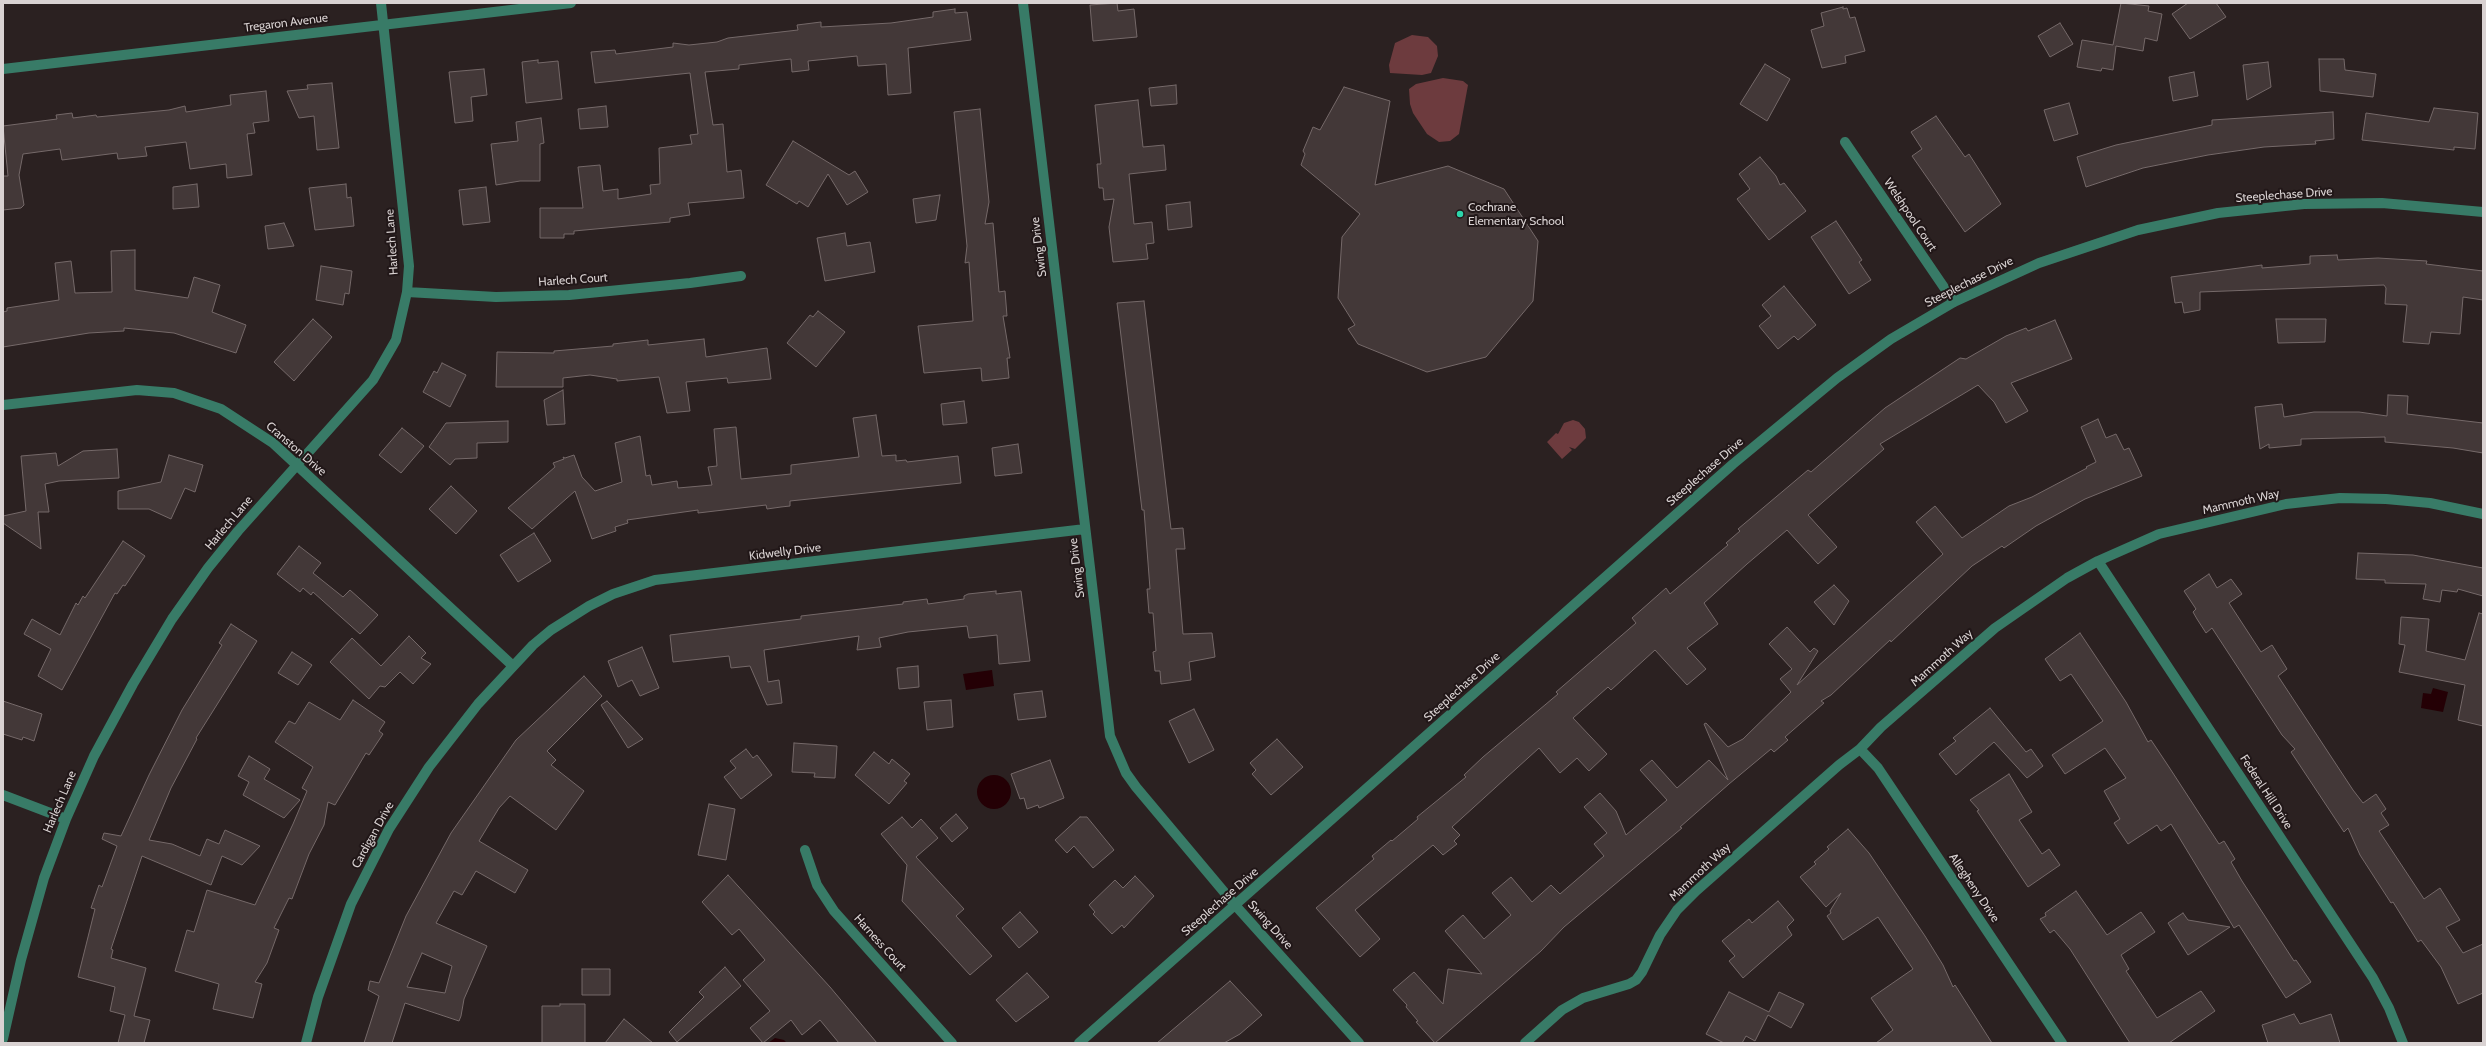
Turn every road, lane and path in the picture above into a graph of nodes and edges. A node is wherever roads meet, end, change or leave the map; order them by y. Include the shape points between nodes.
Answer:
1 (381, 3) edge
2 (571, 3) edge
3 (1023, 3) edge
4 (383, 24) junction
5 (3, 69) edge
6 (1845, 142) dead end
7 (2483, 212) edge
8 (741, 276) dead end
9 (406, 292) junction
10 (1954, 302) junction
11 (3, 405) edge
12 (297, 465) junction
13 (2483, 514) edge
14 (1085, 529) junction
15 (2098, 561) junction
16 (512, 666) junction
17 (1860, 749) junction
18 (3, 794) edge
19 (66, 819) junction
20 (805, 850) dead end
21 (1235, 905) junction
22 (3, 1039) edge
23 (306, 1043) edge
24 (952, 1043) edge
25 (1079, 1043) edge
26 (1359, 1043) edge
27 (1524, 1043) edge
28 (2062, 1043) edge
29 (2403, 1043) edge

1 - 4 street, Harlech Lane
2 - 4 street, Tregaron Avenue
3 - 14 street, Swing Drive
4 - 5 street, Tregaron Avenue
4 - 9 street, Harlech Lane via 409,266
6 - 10 street, Welshpool Court
7 - 10 street, Steeplechase Drive via 2382,203 2304,204 2218,213 2138,230 2039,263
8 - 9 street, Harlech Court via 690,284 569,295 496,296
9 - 12 street, Harlech Lane via 396,340 386,361 373,380
10 - 21 street, Steeplechase Drive via 1891,339 1837,378 1733,464
11 - 12 street, Cranston Drive via 137,390 174,393 239,418
12 - 16 street, Cranston Drive
12 - 19 street, Harlech Lane via 238,530 172,619 132,684 94,756
13 - 15 street, Mammoth Way via 2430,503 2386,499 2340,498 2286,504 2159,534
14 - 16 street, Kidwelly Drive via 654,580 613,594 589,606 551,630
14 - 21 street, Swing Drive via 1110,736 1117,755 1136,787
15 - 17 street, Mammoth Way via 2067,578 1995,628 1881,727
15 - 29 street, Federal Hill Drive via 2373,978
16 - 23 street, Cardigan Drive via 478,704 429,767 389,829 351,904 318,997
17 - 27 street, Mammoth Way via 1677,910 1660,935 1636,980 1583,998 1562,1010
17 - 28 street, Allegheny Drive via 1878,768
18 - 19 street
19 - 22 street, Harlech Lane via 42,886 21,960
20 - 24 street, Harness Court via 817,885 834,910
21 - 25 street, Steeplechase Drive
21 - 26 street, Swing Drive

